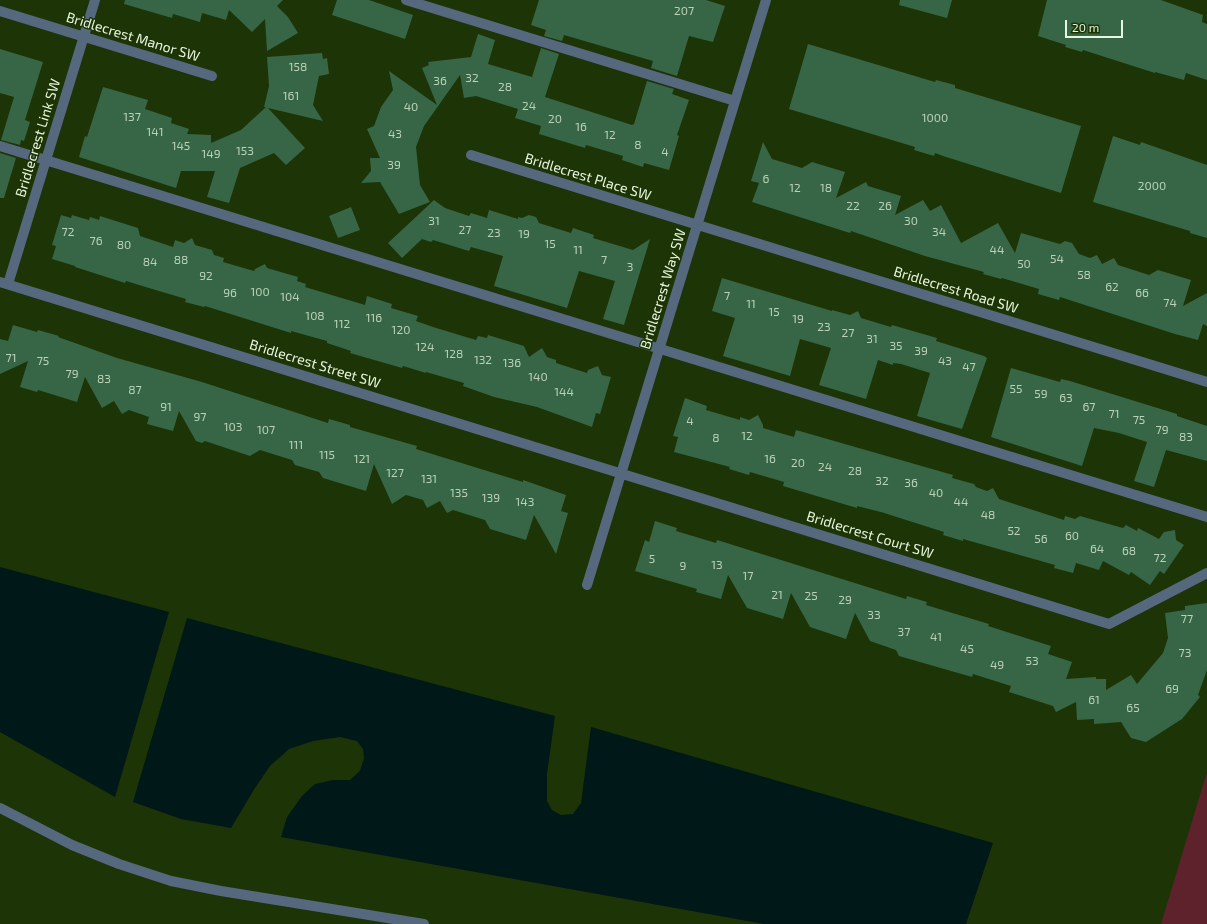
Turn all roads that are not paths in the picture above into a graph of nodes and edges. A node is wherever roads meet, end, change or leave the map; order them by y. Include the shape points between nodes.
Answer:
1 (95, 0) edge
2 (406, 0) edge
3 (766, 0) edge
4 (0, 11) edge
5 (84, 36) junction
6 (212, 76) dead end
7 (735, 101) junction
8 (0, 146) edge
9 (471, 155) dead end
10 (46, 160) junction
11 (697, 225) junction
12 (4, 283) edge
13 (660, 349) junction
14 (1207, 382) edge
15 (622, 473) junction
16 (1207, 517) edge
17 (1207, 573) edge
18 (587, 585) dead end
19 (0, 808) edge
20 (424, 924) edge

1 - 5 street, Bridlecrest Link SW
2 - 7 street
3 - 7 street, Bridlecrest Way SW
4 - 5 street, Bridlecrest Manor SW
5 - 6 street, Bridlecrest Manor SW
5 - 10 street, Bridlecrest Link SW
7 - 11 street, Bridlecrest Way SW
8 - 10 street
9 - 11 street, Bridlecrest Place SW
10 - 12 street, Bridlecrest Link SW
10 - 13 street
11 - 13 street, Bridlecrest Way SW
11 - 14 street, Bridlecrest Road SW
12 - 15 street, Bridlecrest Street SW
13 - 15 street, Bridlecrest Way SW
13 - 16 street
15 - 17 street, Bridlecrest Court SW via 1109,624
15 - 18 street, Bridlecrest Way SW
19 - 20 street via 72,845 170,881

